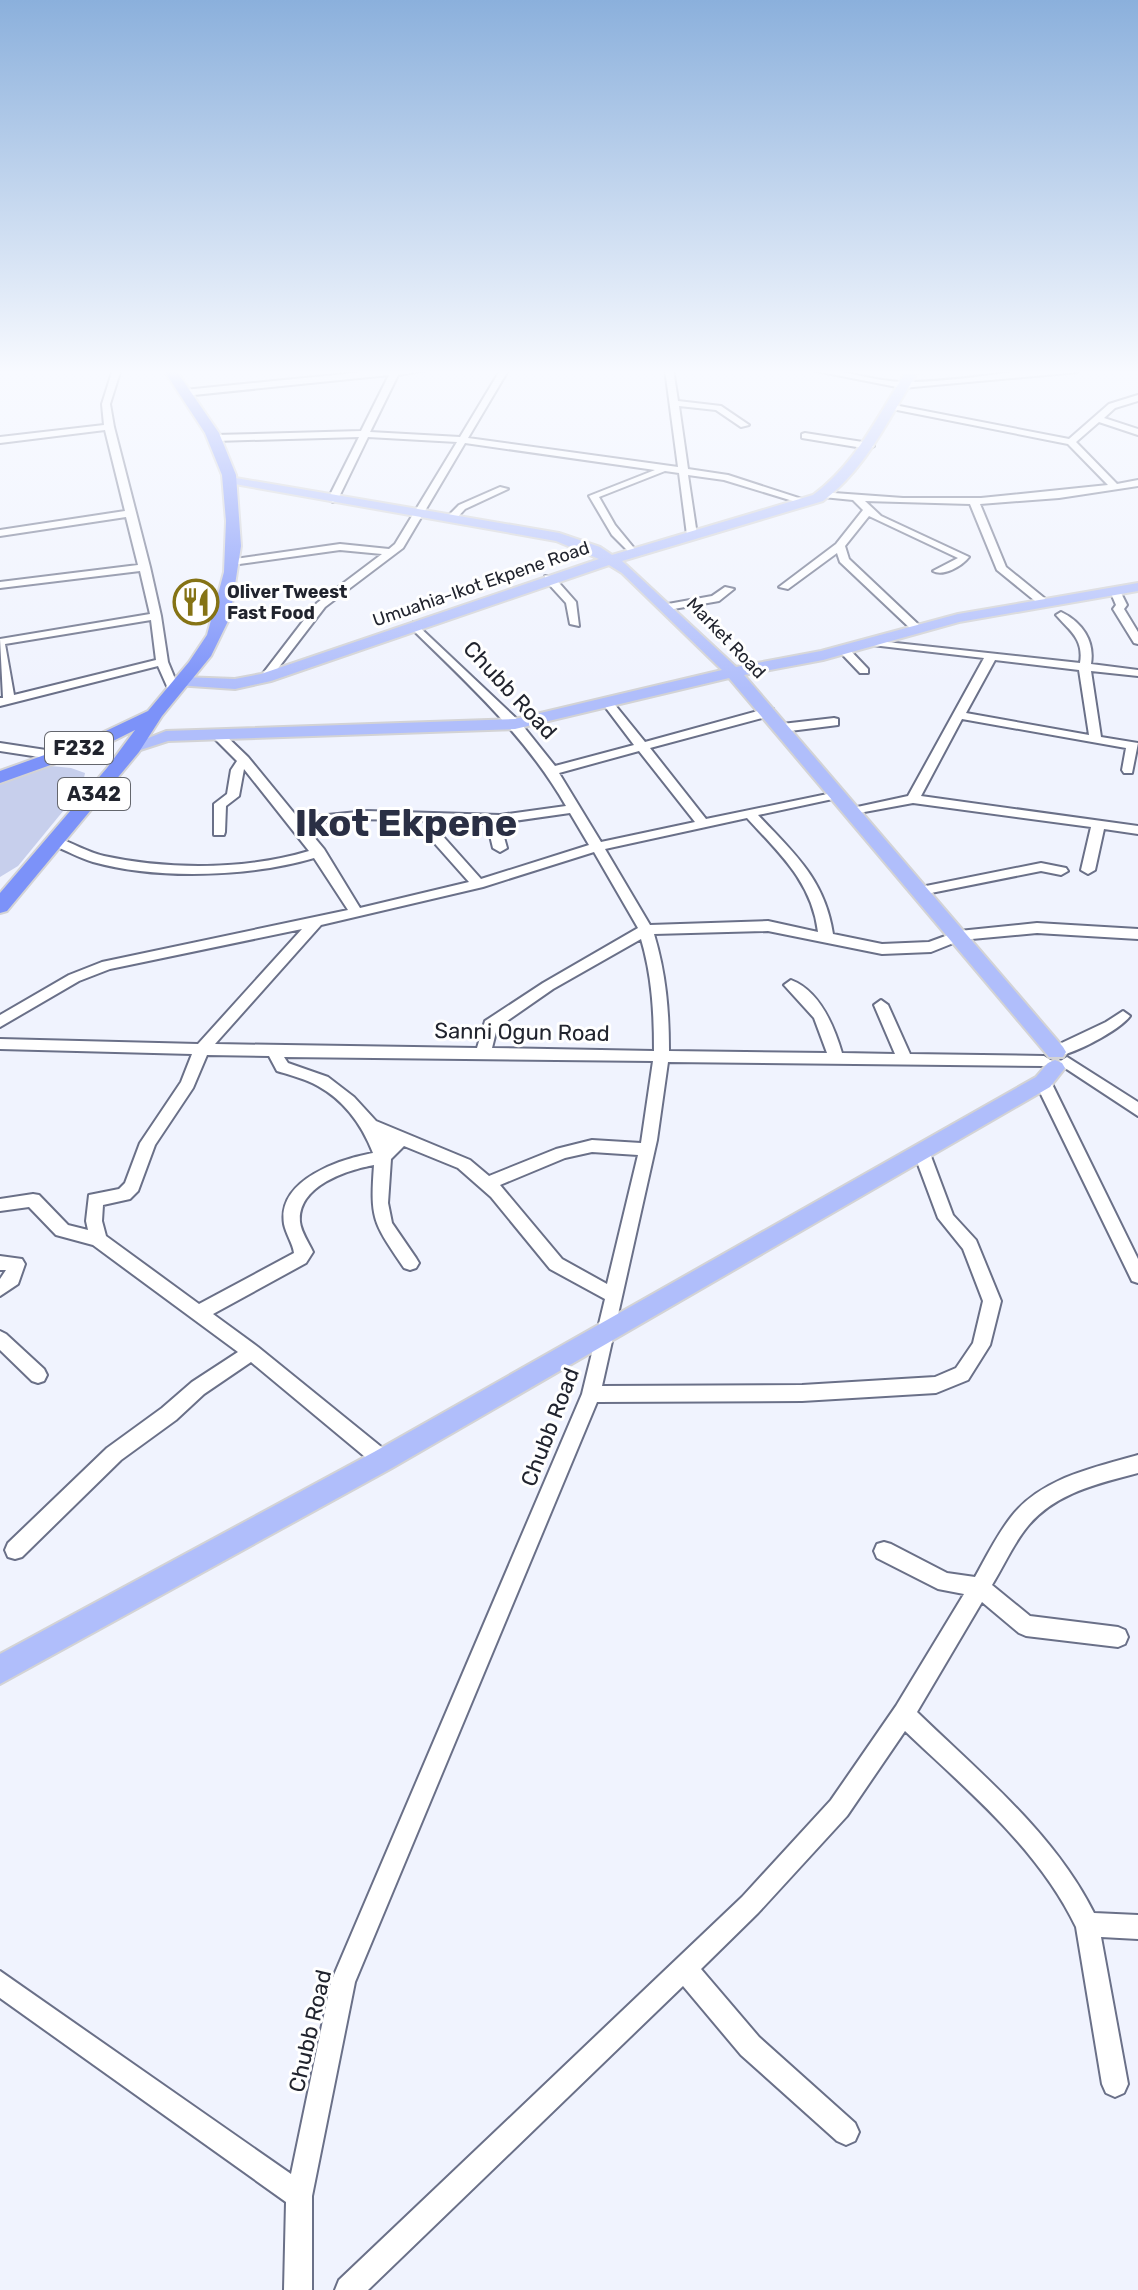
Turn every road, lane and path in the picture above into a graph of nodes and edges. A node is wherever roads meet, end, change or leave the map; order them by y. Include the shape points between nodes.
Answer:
1 (122, 476) edge
2 (228, 476) edge
3 (344, 476) edge
4 (443, 476) edge
5 (647, 476) edge
6 (684, 476) edge
7 (709, 476) edge
8 (847, 476) edge
9 (1104, 476) edge
10 (229, 479) junction
11 (1138, 483) edge
12 (1115, 487) junction
13 (503, 489) dead end
14 (823, 494) junction
15 (856, 498) junction
16 (333, 499) junction
17 (806, 502) junction
18 (975, 504) junction
19 (868, 511) junction
20 (132, 513) junction
21 (420, 515) junction
22 (450, 519) junction
23 (0, 533) edge
24 (692, 535) junction
25 (837, 551) junction
26 (393, 552) junction
27 (633, 553) junction
28 (612, 559) junction
29 (980, 559) junction
30 (232, 562) junction
31 (145, 567) junction
32 (938, 571) dead end
33 (549, 578) junction
34 (0, 585) edge
35 (784, 587) dead end
36 (1138, 587) edge
37 (729, 589) dead end
38 (1115, 591) junction
39 (1044, 603) junction
40 (668, 607) junction
41 (1061, 615) dead end
42 (156, 616) junction
43 (575, 624) dead end
44 (414, 625) junction
45 (916, 628) junction
46 (1138, 641) edge
47 (872, 642) junction
48 (0, 643) edge
49 (844, 650) junction
50 (991, 656) junction
51 (162, 662) junction
52 (1085, 667) junction
53 (864, 671) dead end
54 (733, 672) junction
55 (1138, 673) edge
56 (265, 678) junction
57 (178, 686) junction
58 (4, 701) edge
59 (607, 702) junction
60 (769, 712) junction
61 (155, 714) junction
62 (957, 715) junction
63 (834, 722) dead end
64 (515, 724) junction
65 (782, 728) junction
66 (218, 735) junction
67 (1095, 740) junction
68 (1135, 746) edge
69 (2, 747) edge
70 (134, 747) junction
71 (644, 748) junction
72 (59, 756) junction
73 (244, 760) junction
74 (1128, 770) dead end
75 (552, 771) junction
76 (8, 774) edge
77 (99, 787) junction
78 (838, 794) junction
79 (913, 799) junction
80 (575, 808) junction
81 (853, 812) junction
82 (751, 815) junction
83 (430, 818) junction
84 (493, 819) junction
85 (297, 822) junction
86 (704, 825) junction
87 (1098, 825) junction
88 (1138, 830) edge
89 (219, 832) dead end
90 (57, 842) junction
91 (597, 847) junction
92 (500, 848) dead end
93 (319, 852) junction
94 (1088, 870) dead end
95 (30, 871) junction
96 (1061, 871) dead end
97 (478, 884) junction
98 (0, 887) edge
99 (921, 891) junction
100 (0, 906) edge
101 (357, 913) junction
102 (318, 920) junction
103 (646, 930) junction
104 (1138, 934) edge
105 (826, 936) junction
106 (959, 936) junction
107 (791, 985) dead end
108 (881, 1005) dead end
109 (1123, 1016) dead end
110 (0, 1022) edge
111 (0, 1044) edge
112 (201, 1050) junction
113 (274, 1051) junction
114 (483, 1054) junction
115 (662, 1056) junction
116 (836, 1058) junction
117 (905, 1059) junction
118 (1053, 1065) junction
119 (1138, 1110) edge
120 (370, 1125) junction
121 (401, 1138) junction
122 (647, 1149) junction
123 (921, 1151) junction
124 (383, 1157) junction
125 (485, 1184) junction
126 (0, 1205) edge
127 (98, 1240) junction
128 (0, 1263) edge
129 (410, 1263) dead end
130 (1138, 1276) edge
131 (0, 1289) edge
132 (613, 1295) junction
133 (198, 1313) junction
134 (608, 1330) junction
135 (0, 1339) edge
136 (252, 1352) junction
137 (38, 1375) dead end
138 (591, 1394) junction
139 (383, 1460) junction
140 (1138, 1464) edge
141 (15, 1550) dead end
142 (884, 1551) dead end
143 (980, 1587) junction
144 (1118, 1637) dead end
145 (0, 1670) edge
146 (904, 1714) junction
147 (1087, 1925) junction
148 (1138, 1927) edge
149 (684, 1968) junction
150 (0, 1983) edge
151 (1115, 2084) dead end
152 (846, 2132) dead end
153 (299, 2196) junction
154 (296, 2289) edge
155 (349, 2290) edge

1 - 20 street
2 - 10 highway, A342
3 - 16 street
4 - 21 street
5 - 27 street via 594,496 607,525
6 - 24 street
7 - 17 street
8 - 14 main road, Umuahia-Ikot Ekpene Road
9 - 12 street
10 - 16 main road, Market Road
10 - 30 highway, A342
11 - 12 street
12 - 18 street via 1016,505
13 - 22 street via 462,507
14 - 15 street
14 - 17 main road, Umuahia-Ikot Ekpene Road
15 - 18 street
15 - 19 street
16 - 21 main road, Market Road
17 - 24 main road, Umuahia-Ikot Ekpene Road
18 - 29 street
19 - 25 street
19 - 29 street via 916,537
20 - 23 street
20 - 31 street
21 - 22 main road, Market Road
21 - 26 street
22 - 28 main road, Market Road via 559,537
24 - 27 main road, Umuahia-Ikot Ekpene Road
25 - 35 street
25 - 45 street
26 - 30 street via 340,547
26 - 56 street via 321,605
27 - 28 main road, Umuahia-Ikot Ekpene Road
28 - 33 main road, Umuahia-Ikot Ekpene Road
28 - 40 main road, Market Road
29 - 32 street
29 - 39 street via 1001,568
30 - 57 highway, A342 via 216,635
31 - 34 street
31 - 42 street
33 - 43 street via 571,602
33 - 44 main road, Umuahia-Ikot Ekpene Road
36 - 38 main road
37 - 40 street via 715,599
38 - 39 main road
38 - 46 street via 1122,600 1118,609
39 - 45 main road
40 - 54 main road, Market Road
41 - 52 street via 1086,642
42 - 48 street
42 - 51 street
44 - 56 main road, Umuahia-Ikot Ekpene Road
44 - 64 street, Chubb Road
45 - 47 main road
47 - 49 main road
47 - 50 street
48 - 58 street
49 - 53 street
49 - 54 main road
50 - 52 street
50 - 62 street
51 - 57 street
51 - 58 street
52 - 55 street
52 - 67 street
54 - 59 main road
54 - 60 main road, Market Road
56 - 57 main road, Umuahia-Ikot Ekpene Road
57 - 61 highway, A342
59 - 64 main road
59 - 71 street
60 - 65 main road, Market Road
60 - 71 street
61 - 70 highway, A342
61 - 72 highway, F232
62 - 67 street
62 - 79 street
63 - 65 street
64 - 66 main road
64 - 75 street, Chubb Road
65 - 78 main road, Market Road
66 - 70 main road via 166,736
66 - 73 street
67 - 68 street
68 - 74 street
69 - 72 street
69 - 76 street via 22,759
70 - 77 highway, A342
71 - 75 street
71 - 86 street
72 - 76 highway, F232
72 - 77 highway via 95,766 102,777
73 - 85 street
73 - 89 street via 233,796 220,804
75 - 80 street, Chubb Road
77 - 90 highway, A342
78 - 81 main road, Market Road
78 - 82 street
79 - 81 street
79 - 87 street
80 - 84 street
80 - 91 street, Chubb Road
81 - 99 main road, Market Road
82 - 86 street
82 - 105 street via 817,888
83 - 84 street
83 - 85 street
83 - 97 street via 434,834
84 - 92 street
85 - 93 street
86 - 91 street
87 - 88 street
87 - 94 street
90 - 93 street via 103,860 144,866 247,866 294,862
90 - 95 highway, A342
91 - 97 street
91 - 103 street, Chubb Road
93 - 101 street
95 - 98 highway
95 - 100 highway, A342
96 - 99 street via 1041,867
97 - 101 street
99 - 106 main road, Market Road
101 - 102 street
102 - 110 street via 107,965
102 - 112 street
103 - 105 street via 768,926
103 - 114 street via 505,1013 490,1025
103 - 115 street, Chubb Road via 657,958
104 - 106 street via 1050,928
105 - 106 street via 882,949 931,947
106 - 118 main road, Market Road
107 - 116 street via 811,1000 826,1022
108 - 117 street
109 - 118 street
111 - 112 street, Sanni Ogun Road
112 - 113 street, Sanni Ogun Road
112 - 127 street via 188,1084 148,1143 132,1187 95,1200
113 - 114 street, Sanni Ogun Road
113 - 120 street via 282,1067 323,1081
114 - 115 street, Sanni Ogun Road
115 - 116 street, Sanni Ogun Road
115 - 122 street, Chubb Road
116 - 117 street, Sanni Ogun Road
117 - 118 street, Sanni Ogun Road
118 - 119 street
118 - 123 main road
118 - 130 street
120 - 121 street
120 - 124 street
121 - 124 street
121 - 125 street via 464,1164
122 - 125 street via 592,1146
122 - 132 street, Chubb Road
123 - 134 main road
123 - 138 street via 946,1218 970,1245 992,1301 981,1345 962,1374 936,1385 802,1393
124 - 129 street via 384,1225
124 - 133 street via 343,1165 307,1187 296,1200 292,1223 304,1252 300,1258
125 - 132 street via 556,1264
126 - 127 street via 33,1200 62,1230
127 - 133 street
128 - 131 street via 16,1264 12,1279
132 - 134 street, Chubb Road
133 - 136 street
134 - 138 street, Chubb Road
134 - 139 main road
135 - 137 street
136 - 139 street
136 - 141 street via 114,1454
138 - 153 street, Chubb Road via 343,1982
139 - 145 main road
140 - 143 street via 1084,1479 1033,1507
142 - 143 street via 945,1582
143 - 144 street via 1026,1626
143 - 146 street
146 - 147 street via 1046,1859 1079,1903
146 - 149 street via 839,1808
147 - 148 street
147 - 151 street
149 - 152 street via 750,2046
149 - 155 street
150 - 153 street
153 - 154 street, Chubb Road

